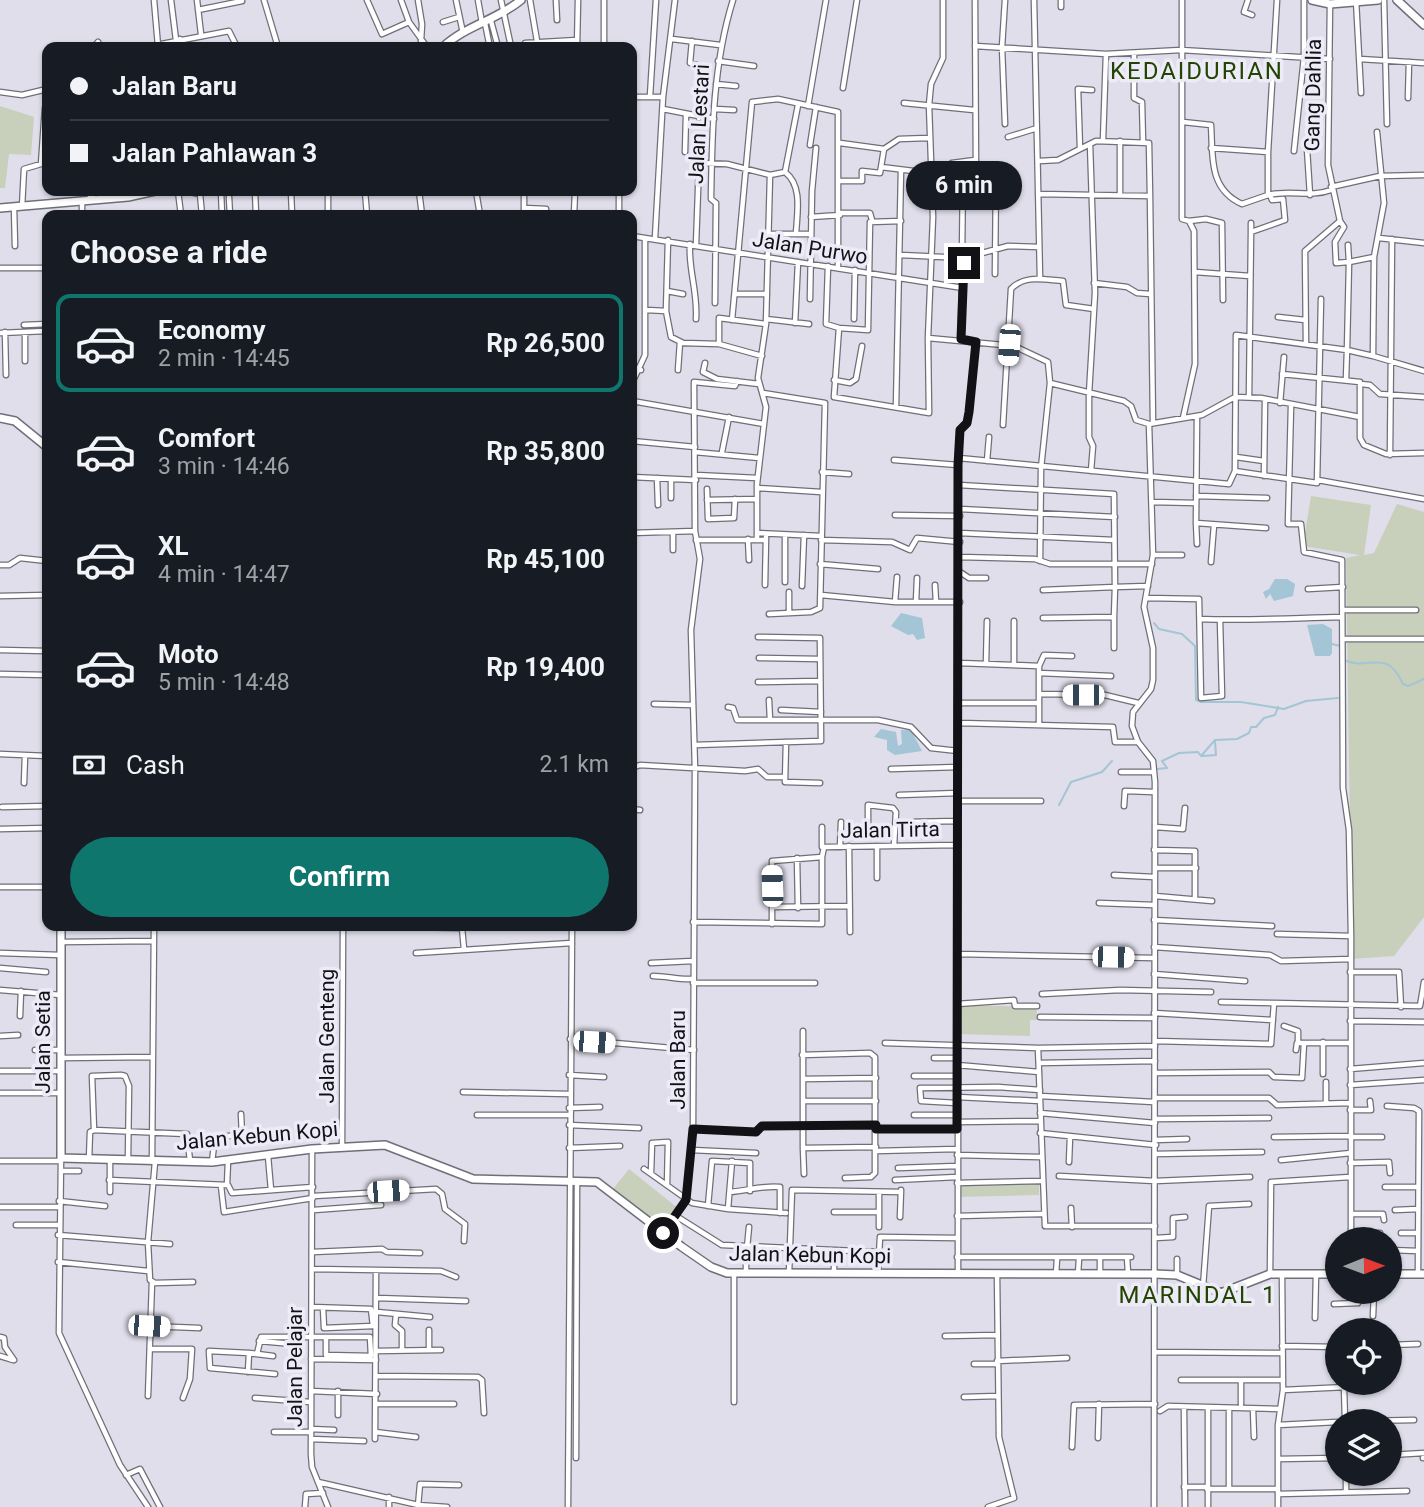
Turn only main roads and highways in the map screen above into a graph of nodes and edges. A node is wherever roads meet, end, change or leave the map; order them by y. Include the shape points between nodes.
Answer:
1 (521, 0) edge
2 (1312, 0) edge
3 (1369, 0) edge
4 (1378, 0) edge
5 (1397, 0) edge
6 (1356, 1) edge
7 (512, 4) edge
8 (1424, 25) edge
9 (449, 42) edge
10 (89, 196) edge
11 (132, 196) edge
12 (0, 208) edge
13 (0, 418) edge
14 (42, 443) edge
15 (61, 931) edge
16 (61, 1160) joint
17 (1325, 1274) edge
18 (1402, 1274) edge
19 (1421, 1274) edge

1 - 7 main road
2 - 6 main road via 1330,4
3 - 4 main road
3 - 6 main road
5 - 8 main road
7 - 9 main road via 503,15
10 - 11 main road
10 - 12 main road
13 - 14 main road via 15,421
15 - 16 main road, Jalan Setia
16 - 17 main road, Jalan Kebun Kopi via 212,1162 385,1145 473,1178 573,1180 605,1186 711,1267 734,1273 1155,1274 1177,1275 1221,1293 1270,1274
18 - 19 main road

